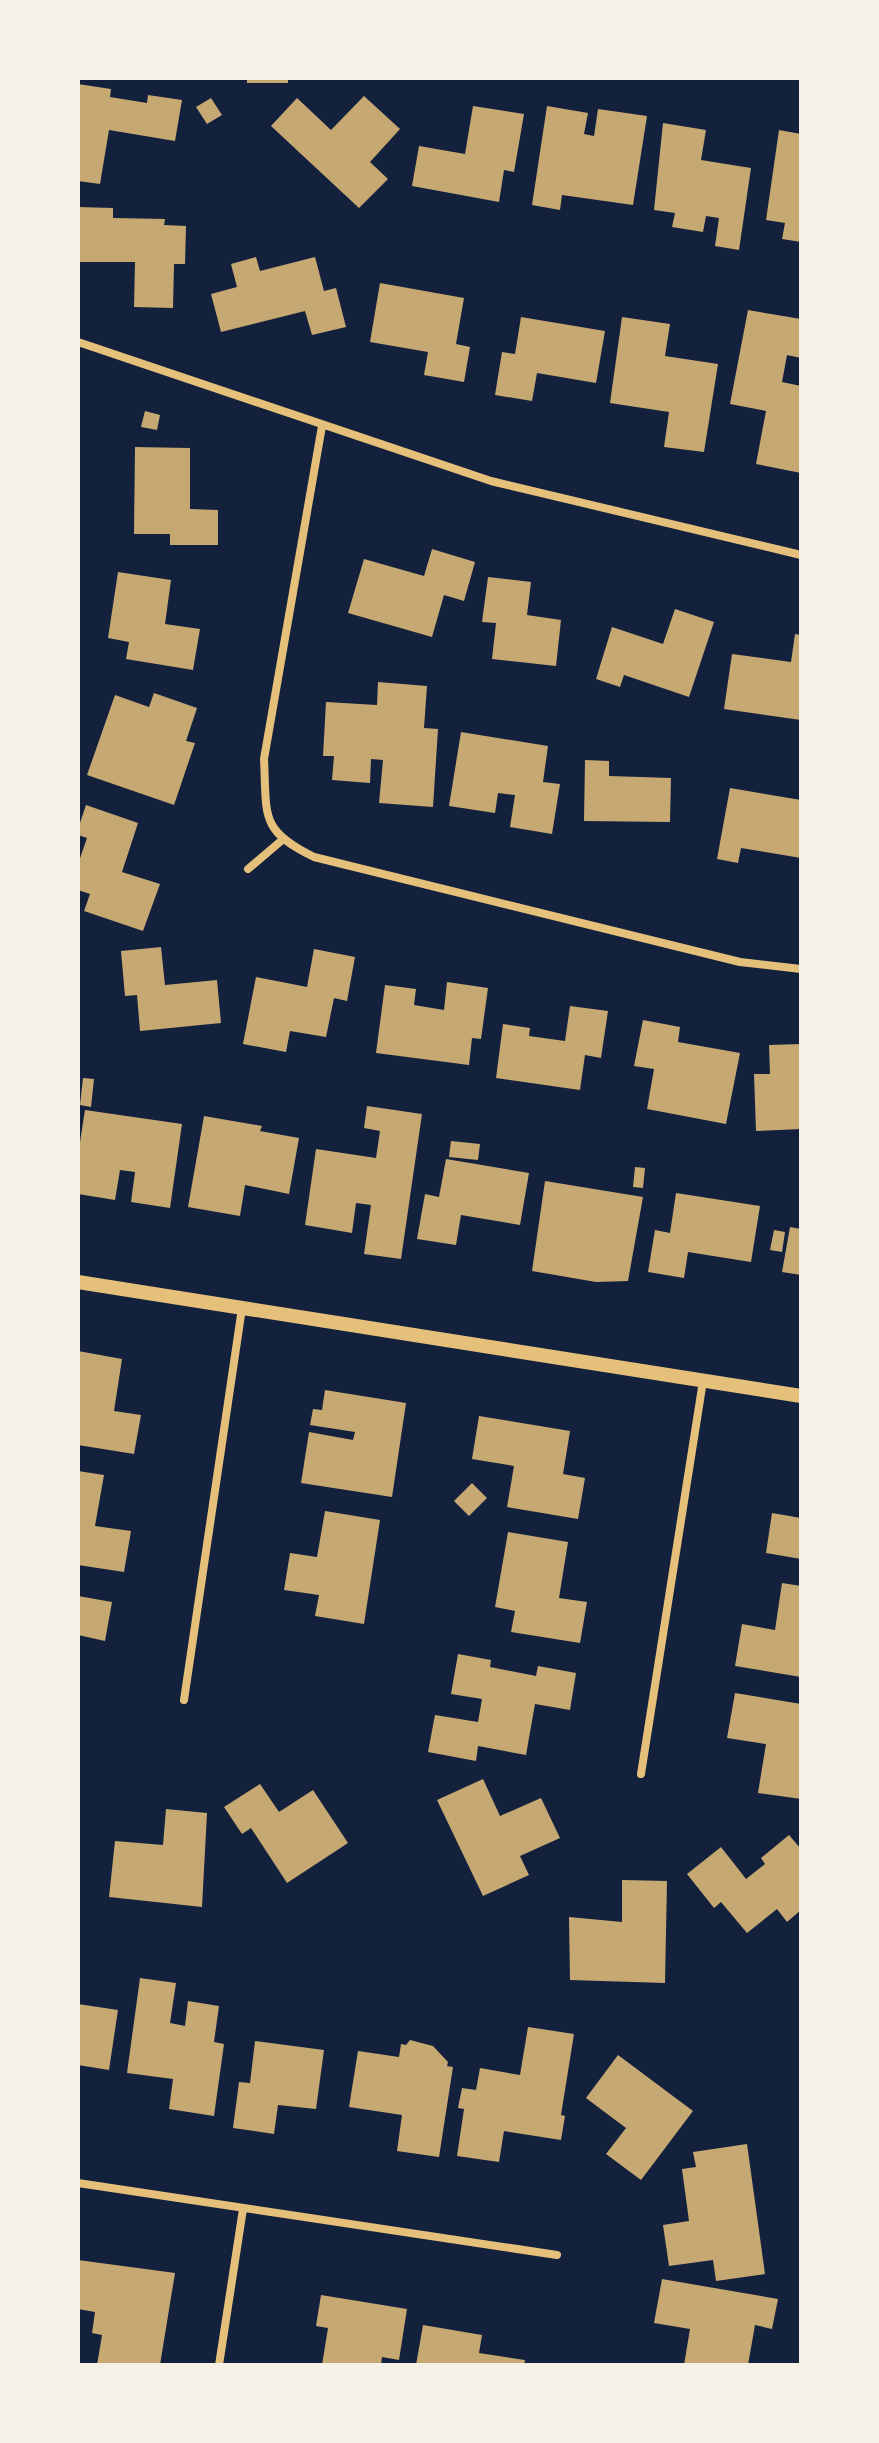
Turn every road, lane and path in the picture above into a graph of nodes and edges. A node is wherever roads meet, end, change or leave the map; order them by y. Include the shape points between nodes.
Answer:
1 (78, 342) edge
2 (322, 426) junction
3 (801, 555) edge
4 (281, 841) junction
5 (248, 869) dead end
6 (801, 969) edge
7 (78, 1282) edge
8 (242, 1308) junction
9 (703, 1381) junction
10 (801, 1396) edge
11 (184, 1700) dead end
12 (641, 1774) dead end
13 (78, 2183) edge
14 (243, 2209) junction
15 (557, 2255) dead end
16 (219, 2365) edge

1 - 2 street
2 - 3 street via 491,481
2 - 4 street via 264,759 267,815
4 - 5 street
4 - 6 street via 314,857 740,962
7 - 8 street
8 - 9 street
8 - 11 street
9 - 10 street
9 - 12 street
13 - 14 street
14 - 15 street
14 - 16 street

